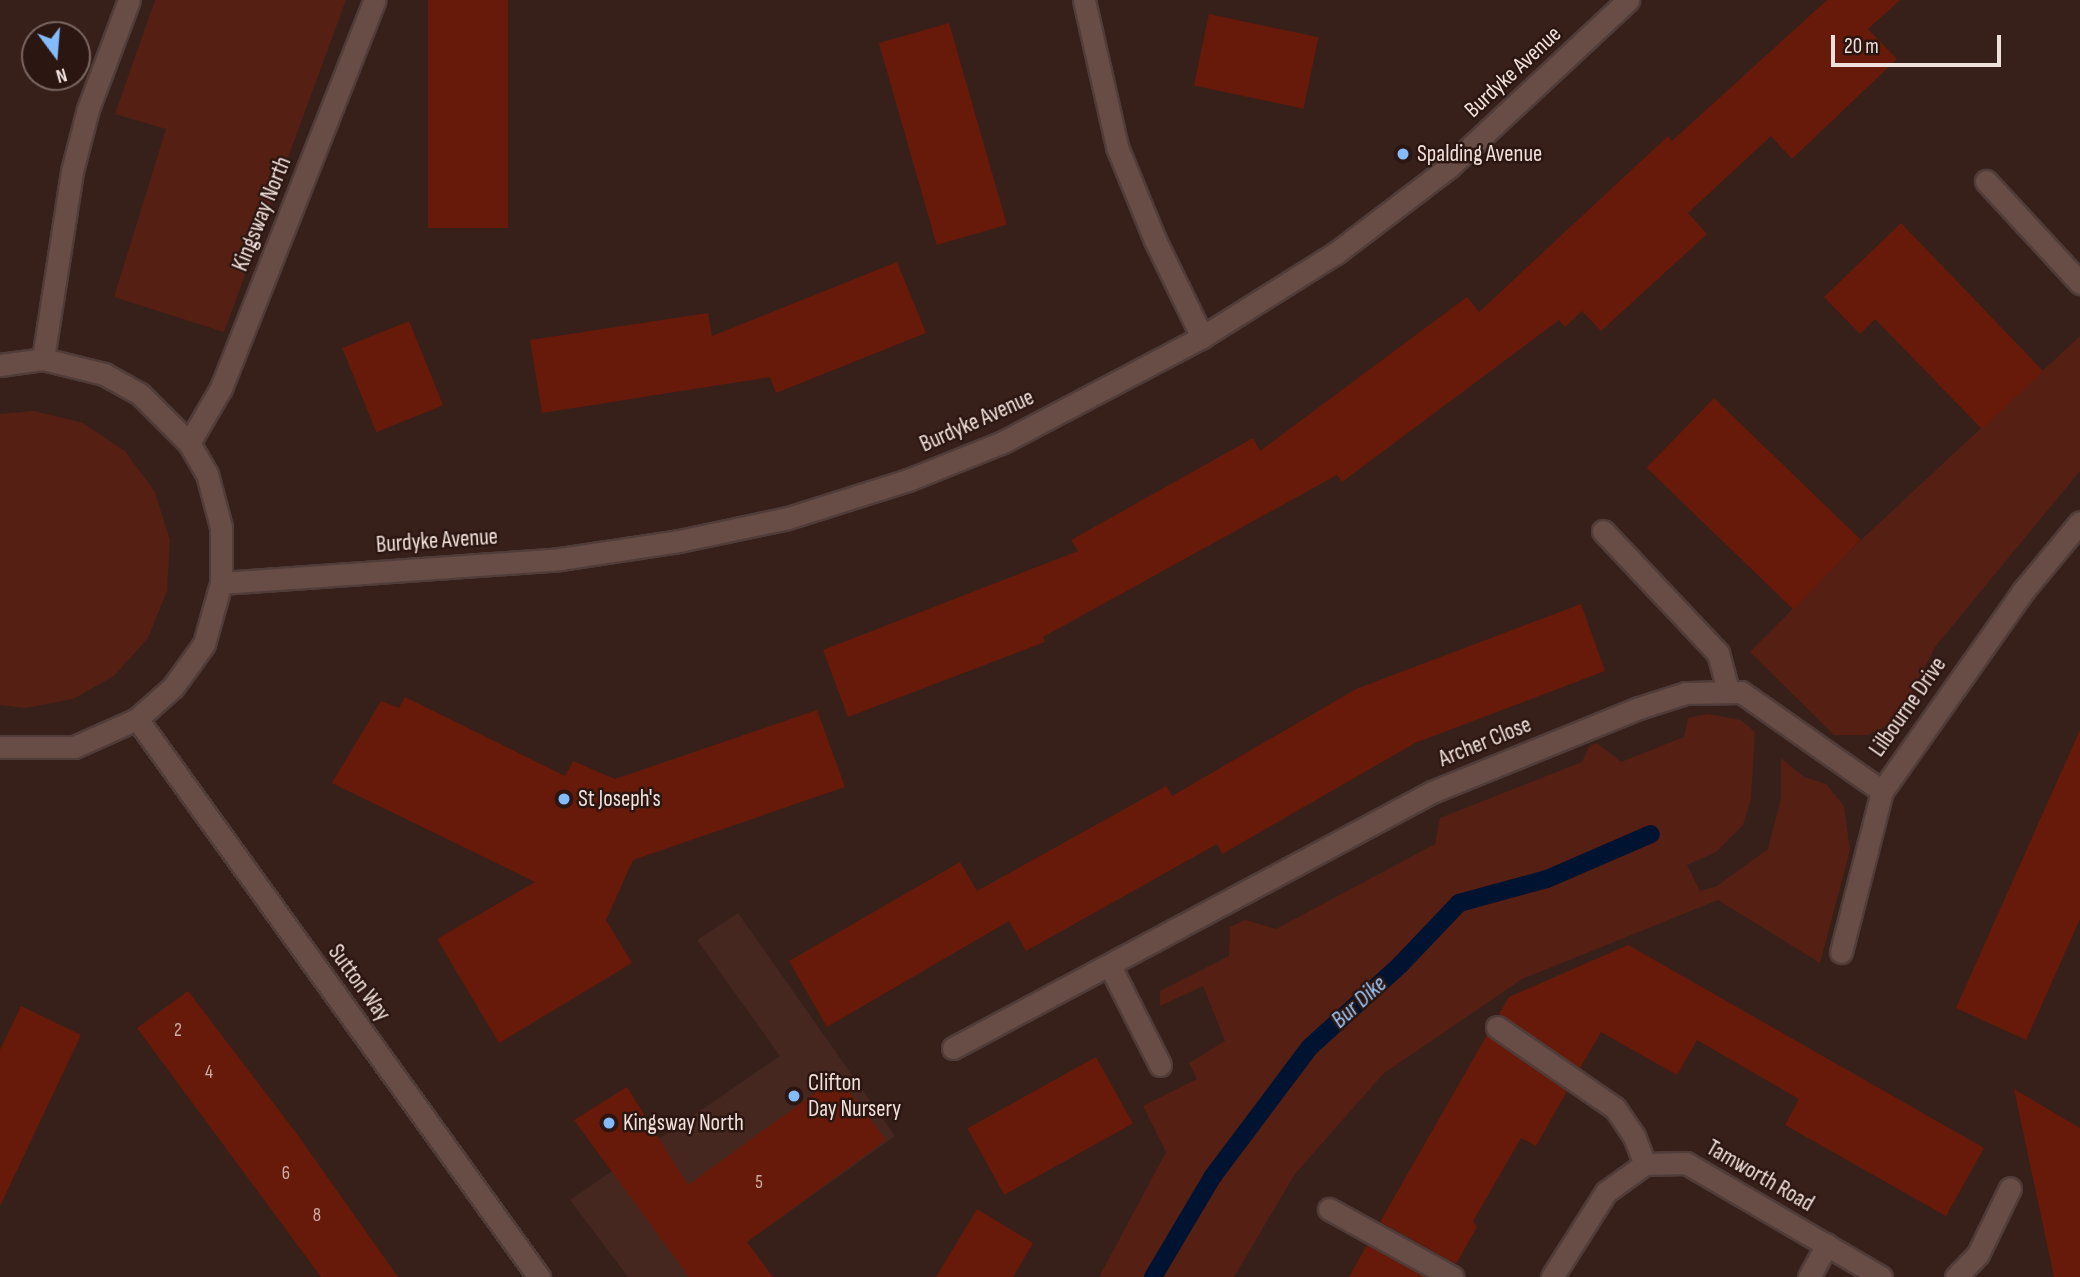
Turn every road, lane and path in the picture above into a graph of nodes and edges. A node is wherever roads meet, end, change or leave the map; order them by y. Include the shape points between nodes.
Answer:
1 (129, 0) edge
2 (375, 0) edge
3 (1084, 0) edge
4 (1628, 0) edge
5 (1986, 181) dead end
6 (2080, 283) edge
7 (1202, 337) junction
8 (43, 359) junction
9 (0, 365) edge
10 (189, 443) junction
11 (2080, 522) edge
12 (1603, 531) dead end
13 (221, 583) junction
14 (1728, 690) junction
15 (137, 719) junction
16 (0, 747) edge
17 (1882, 791) junction
18 (1841, 952) dead end
19 (1110, 966) junction
20 (1497, 1027) dead end
21 (953, 1048) dead end
22 (1160, 1065) dead end
23 (1645, 1164) junction
24 (2010, 1188) dead end
25 (1329, 1209) dead end
26 (1827, 1245) junction
27 (539, 1277) edge
28 (1452, 1277) edge
29 (1552, 1277) edge
30 (1809, 1277) edge
31 (1881, 1277) edge
32 (1956, 1277) edge

1 - 8 street via 88,109 72,171
2 - 10 street, Kingsway North via 221,388
3 - 7 street via 1117,147 1154,240
4 - 7 street, Burdyke Avenue via 1449,167 1336,253
5 - 6 street
7 - 13 street, Burdyke Avenue via 1003,442 908,480 788,518 560,559
8 - 9 street
8 - 10 street via 104,374 141,394
10 - 13 street via 207,474 221,527
11 - 17 street, Lilbourne Drive via 2023,591
12 - 14 street via 1718,653
13 - 15 street via 204,644 173,687
14 - 17 street, Archer Close via 1765,705
14 - 19 street, Archer Close via 1686,693 1639,708 1432,792
15 - 16 street via 74,747
15 - 27 street, Sutton Way
17 - 18 street, Lilbourne Drive
19 - 21 street, Archer Close
19 - 22 street
20 - 23 street via 1615,1108 1634,1136
23 - 26 street, Tamworth Road via 1686,1163
23 - 29 street via 1606,1192
24 - 32 street via 1978,1254
25 - 28 street
26 - 30 street
26 - 31 street, Tamworth Road

